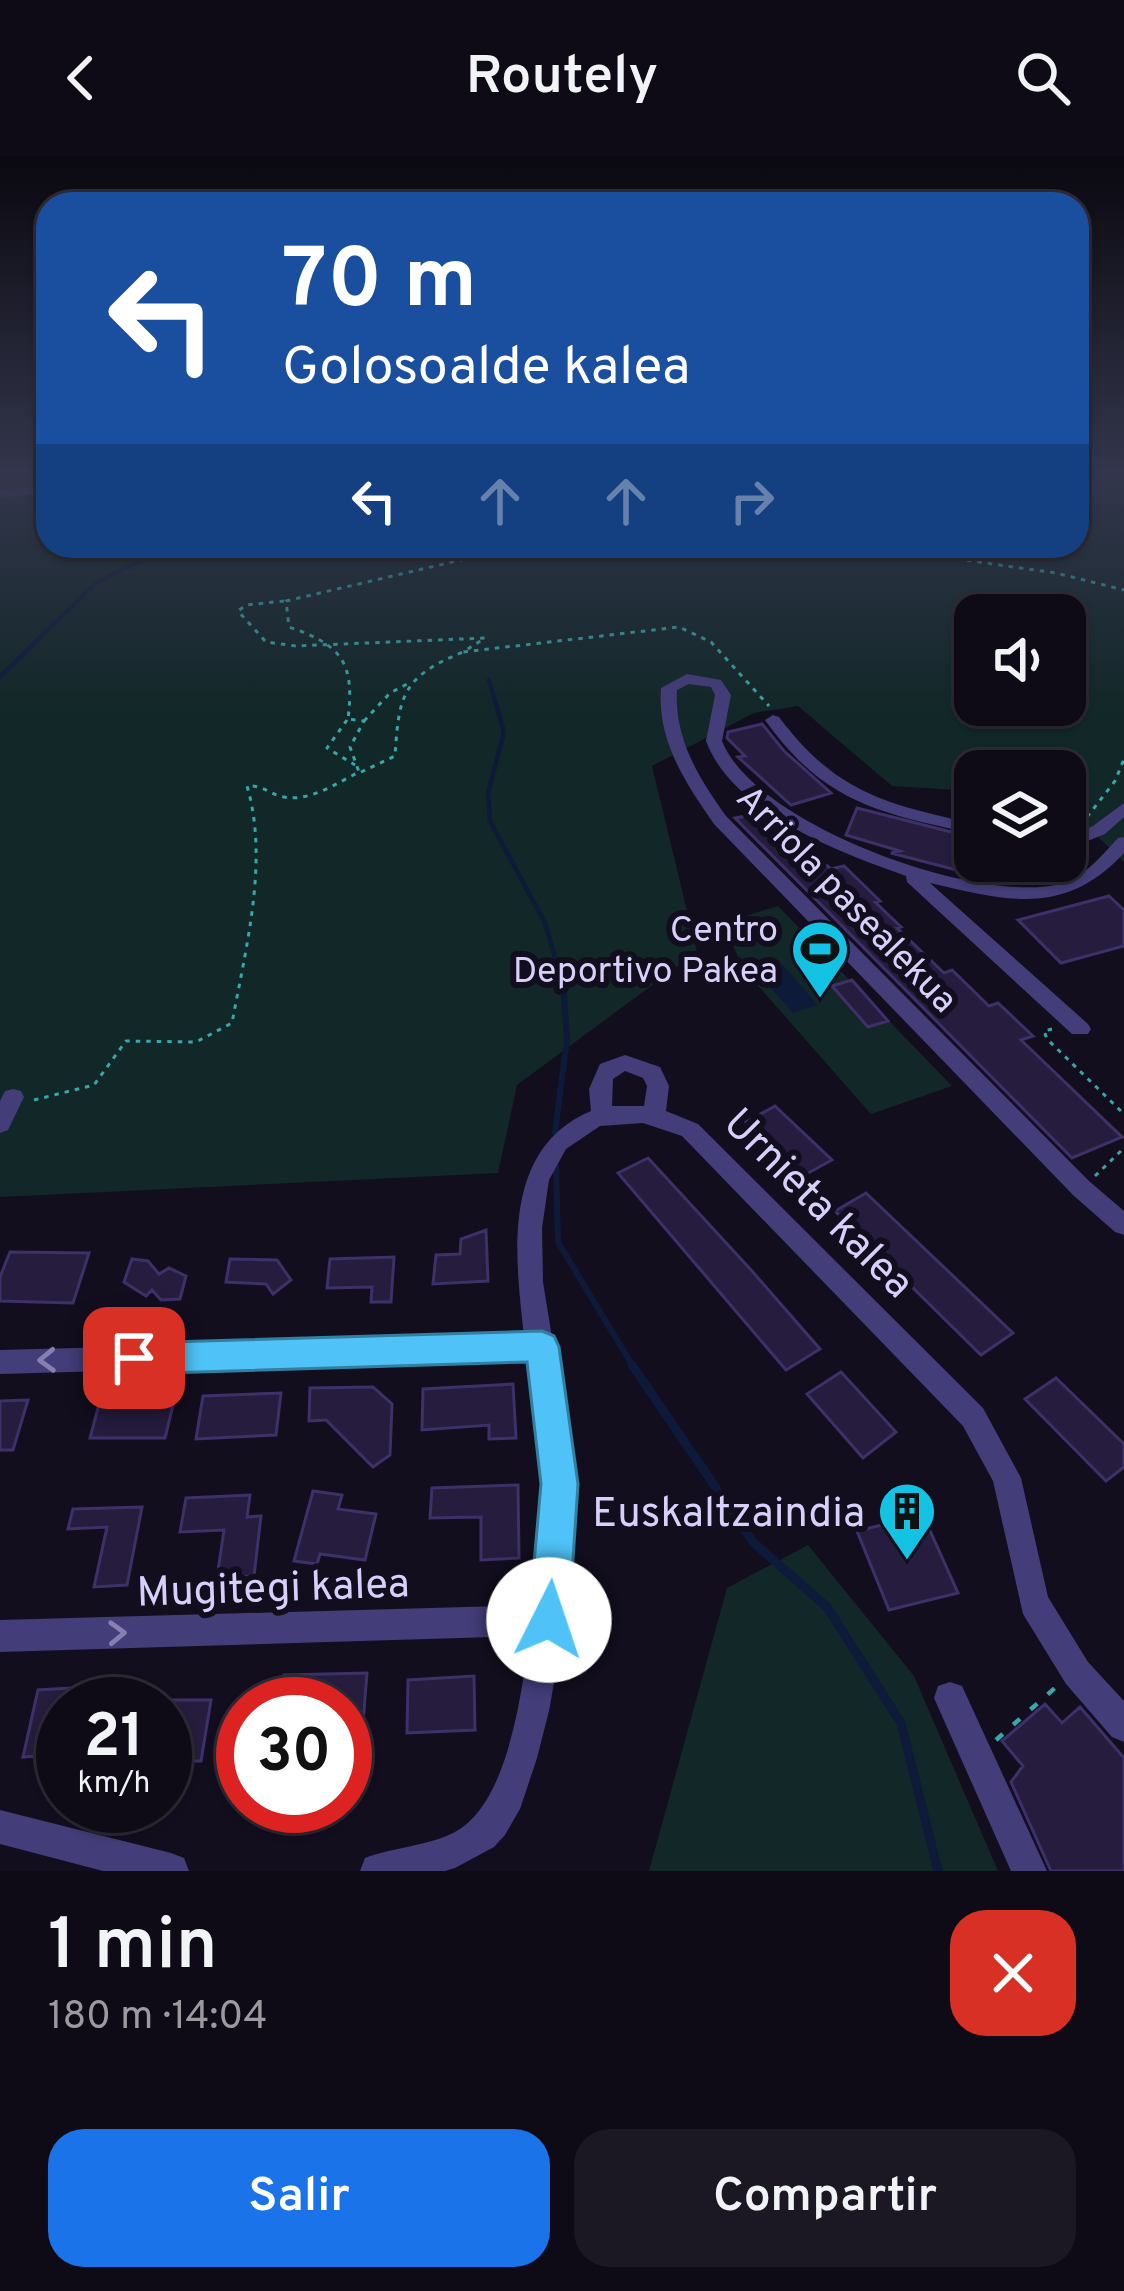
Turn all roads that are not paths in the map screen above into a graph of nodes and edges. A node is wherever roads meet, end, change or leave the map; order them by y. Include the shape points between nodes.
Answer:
1 (773, 720) road end
2 (1124, 808) edge
3 (954, 824) edge
4 (1086, 836) edge
5 (1124, 842) edge
6 (909, 873) junction
7 (1070, 1030) road end
8 (604, 1116) junction
9 (654, 1116) junction
10 (1124, 1225) edge
11 (542, 1347) junction
12 (0, 1362) edge
13 (549, 1620) junction
14 (0, 1636) edge
15 (950, 1698) dead end
16 (1124, 1725) edge
17 (0, 1827) edge
18 (172, 1871) edge
19 (378, 1871) edge
20 (1029, 1871) edge

1 - 3 street via 795,753 850,797
2 - 4 street
5 - 6 street, Arriola pasealekua via 1088,880 1058,891 997,893
6 - 7 street, Arriola pasealekua
6 - 10 street, Arriola pasealekua via 813,829 732,775 715,744 723,694 716,683 687,679 669,688 673,734 719,820
8 - 9 street, Urnieta kalea
8 - 9 street via 601,1075 629,1064 652,1073
8 - 11 street via 558,1139 542,1164 526,1245
9 - 16 street, Urnieta kalea via 704,1142 973,1418 1007,1478 1034,1603 1077,1672
11 -> 12 street
11 - 13 street via 560,1484
14 -> 13 street, Mugitegi kalea
13 - 19 street via 518,1771 493,1823 451,1854
15 - 20 street
17 - 18 street

